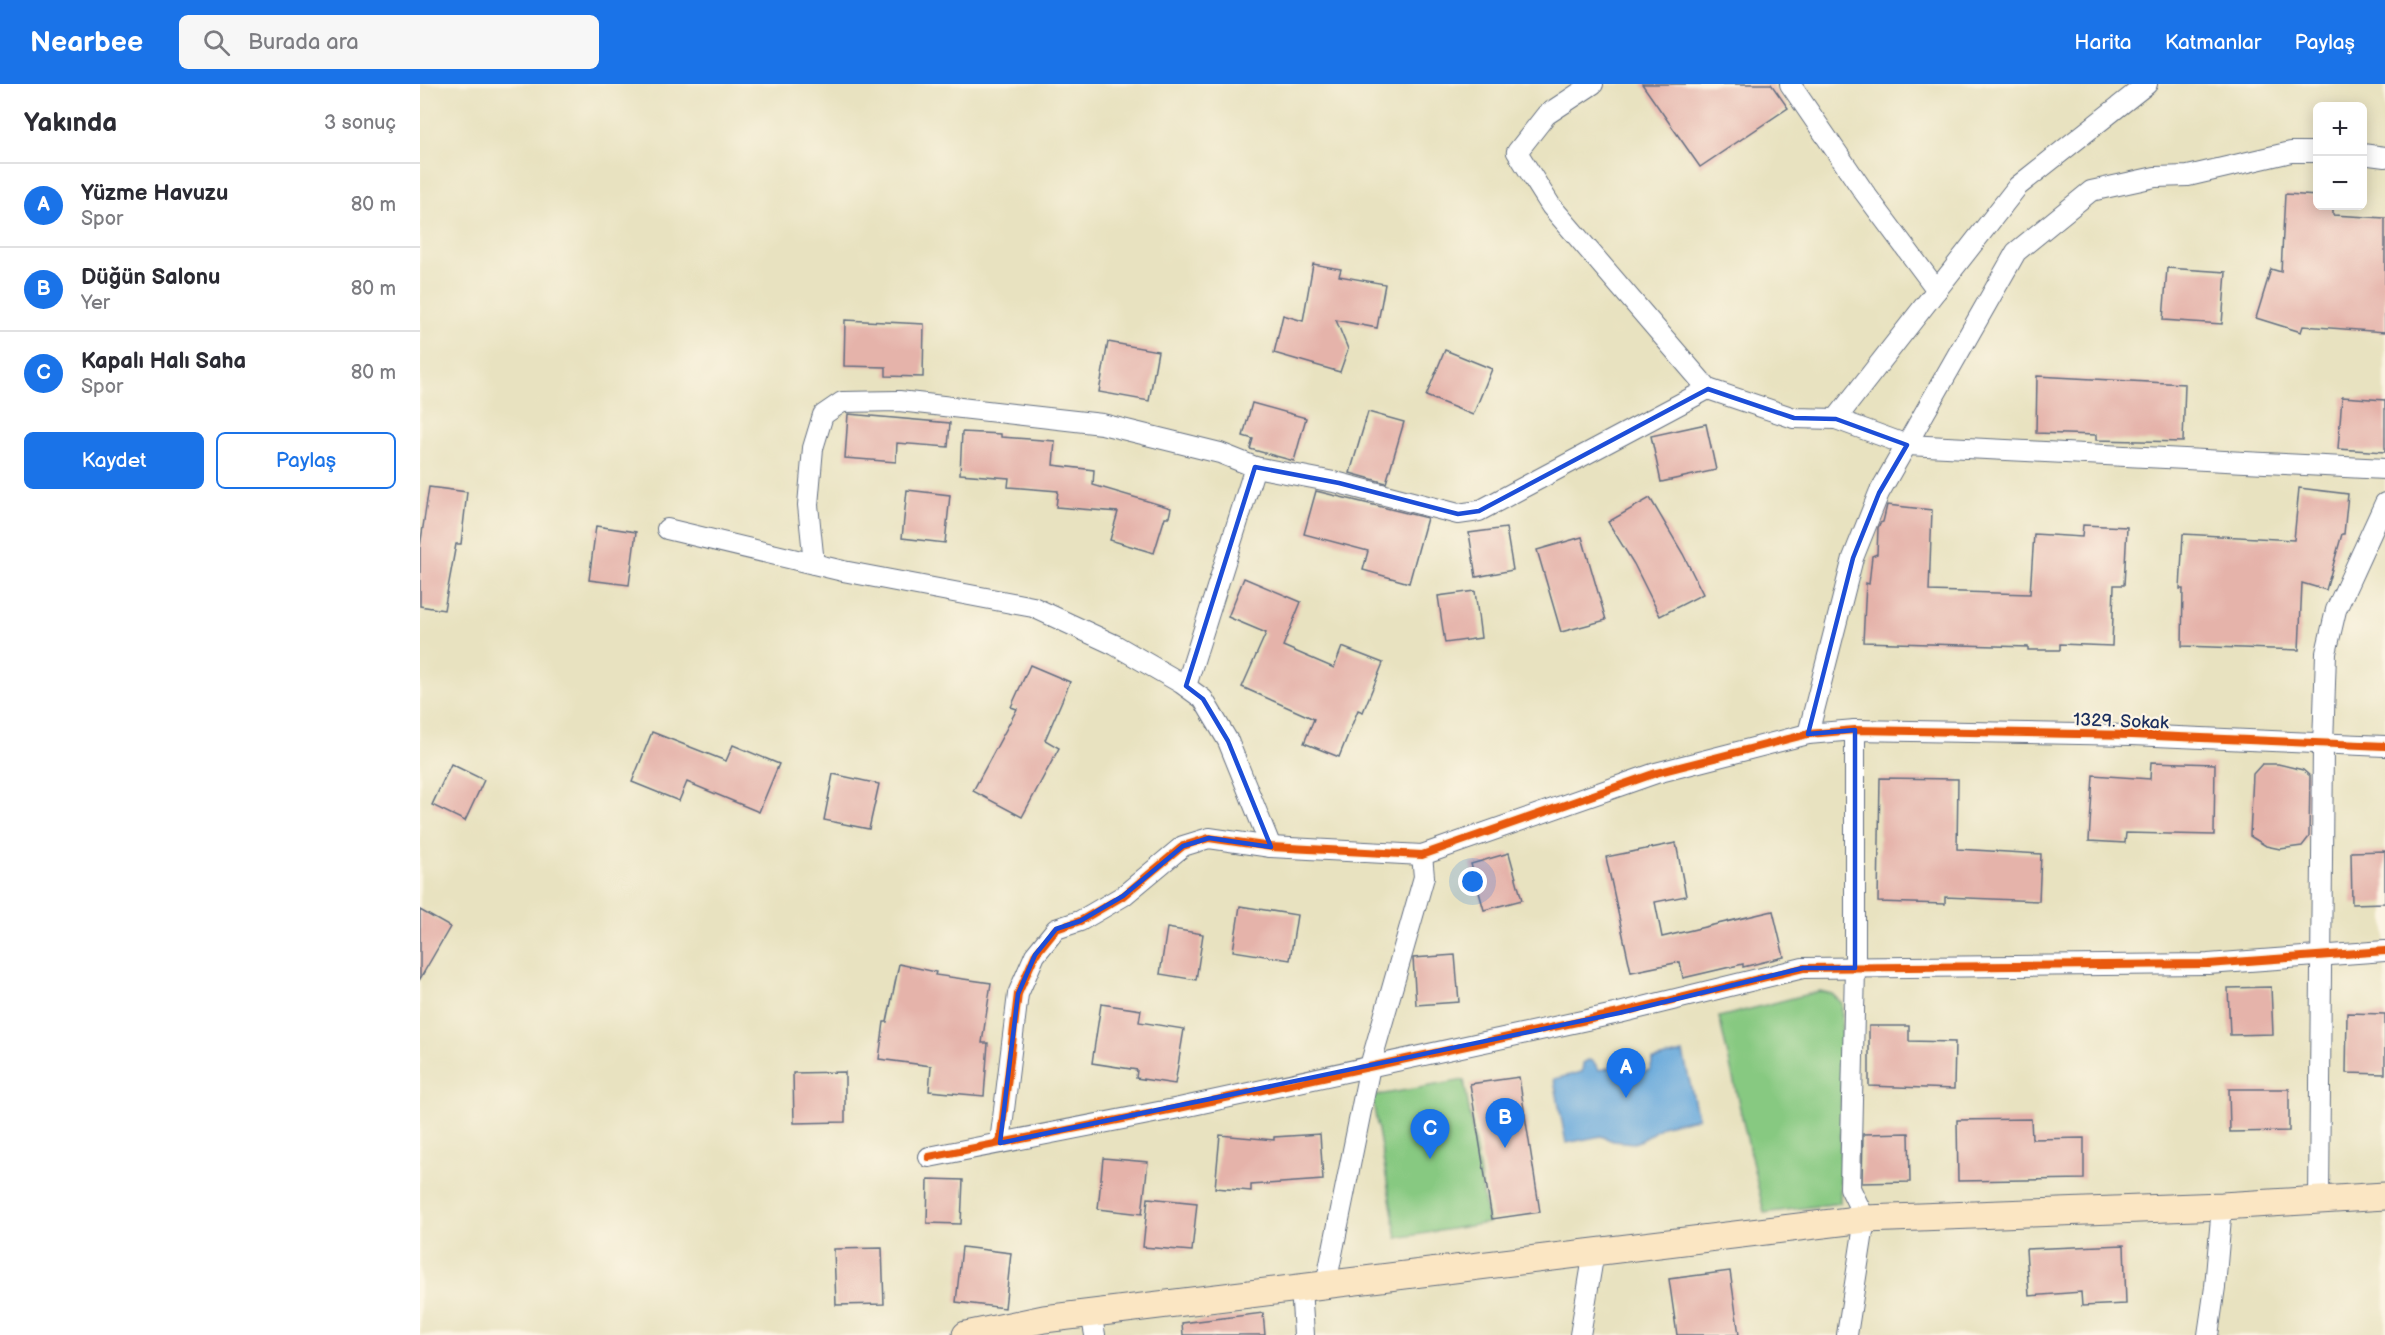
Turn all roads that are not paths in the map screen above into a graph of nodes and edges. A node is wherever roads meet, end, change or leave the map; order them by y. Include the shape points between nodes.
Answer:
1 (1593, 84) edge
2 (1790, 84) edge
3 (2146, 84) edge
4 (2313, 152) edge
5 (2367, 155) edge
6 (2385, 157) edge
7 (1937, 290) junction
8 (1708, 389) junction
9 (1836, 419) junction
10 (1907, 445) junction
11 (1255, 467) junction
12 (2385, 468) edge
13 (2385, 503) edge
14 (667, 529) dead end
15 (814, 564) junction
16 (1186, 686) junction
17 (1855, 730) junction
18 (1808, 734) junction
19 (2323, 745) junction
20 (2385, 746) edge
21 (1271, 847) junction
22 (1422, 855) junction
23 (2385, 951) edge
24 (2322, 956) junction
25 (1855, 968) junction
26 (1370, 1066) junction
27 (1000, 1143) junction
28 (929, 1157) dead end
29 (2385, 1196) edge
30 (2319, 1199) junction
31 (2222, 1206) junction
32 (1865, 1219) junction
33 (1594, 1252) junction
34 (1314, 1286) junction
35 (1093, 1324) edge
36 (966, 1335) edge
37 (1304, 1335) edge
38 (1580, 1335) edge
39 (1848, 1335) edge
40 (2208, 1335) edge

1 - 8 street via 1546,115 1517,152 1551,206
2 - 7 street
3 - 7 street via 2018,186
4 - 10 street via 2291,152 2188,176 2155,177 2091,191 2016,252
5 - 6 street
7 - 9 street
8 - 9 street via 1794,418
8 - 11 street via 1479,511 1458,514 1339,483
9 - 10 street
10 - 12 street
10 - 18 street via 1878,493 1853,558
11 - 15 street via 1220,453 1102,424 899,401 842,402 823,415 813,448 808,505
11 - 16 street
13 - 19 street via 2336,610 2326,653
14 - 15 street
15 - 16 street via 1033,607 1115,645
16 - 21 street via 1203,699 1228,741
17 - 18 street, 1329. Sokak
17 - 19 street, 1329. Sokak via 2132,735
17 - 25 street
18 - 22 street, 1329. Sokak via 1656,773
19 - 20 street, 1329. Sokak
19 - 24 street
21 - 22 street
21 - 27 street via 1209,838 1183,846 1123,896 1080,921 1056,929 1035,955 1018,994
22 - 26 street via 1424,877
23 - 24 street
24 - 25 street via 2208,964
24 - 30 street
25 - 26 street via 1803,968 1619,1013
25 - 32 street via 1850,1188
26 - 27 street
26 - 34 street
27 - 28 street
29 - 30 street
30 - 31 street
31 - 32 street
31 - 40 street
32 - 33 street
32 - 39 street
33 - 34 street
33 - 38 street
34 - 35 street
34 - 37 street
35 - 36 street via 1044,1319

